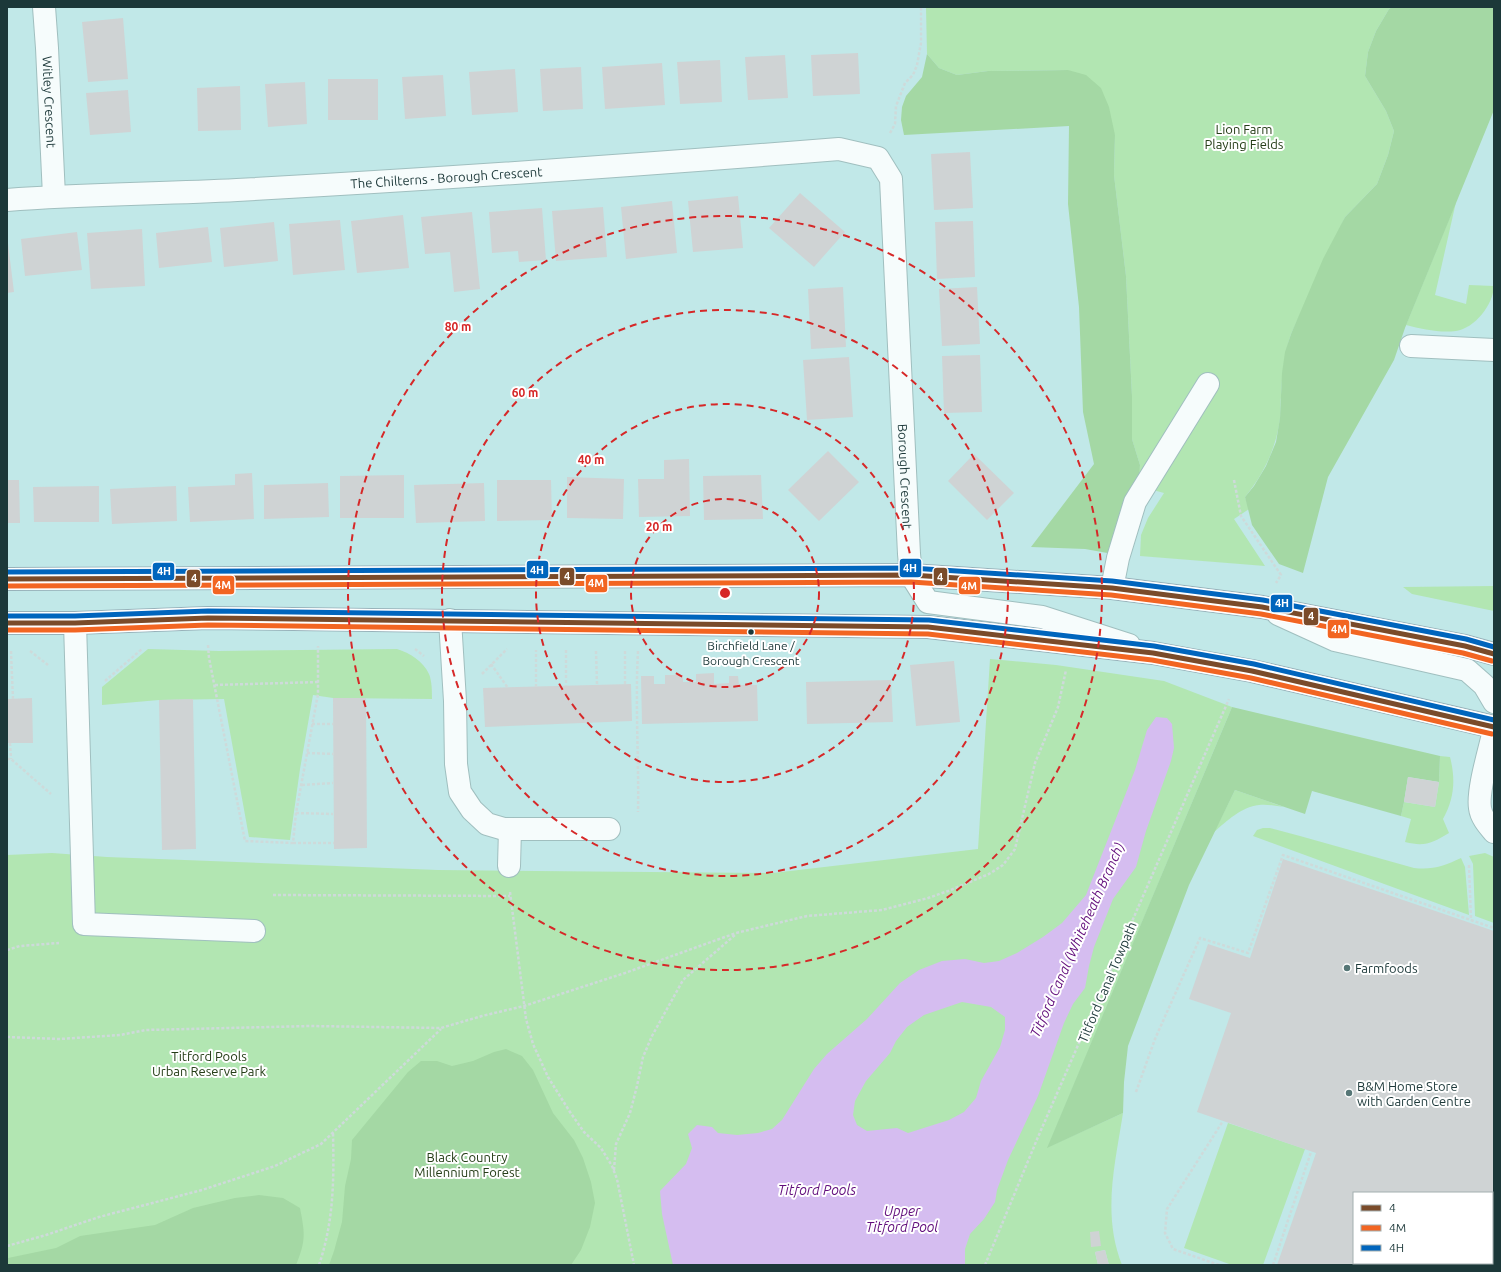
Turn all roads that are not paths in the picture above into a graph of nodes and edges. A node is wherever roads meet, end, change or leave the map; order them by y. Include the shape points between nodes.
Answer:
1 (44, 7) edge
2 (839, 149) joint
3 (54, 196) junction
4 (7, 200) edge
5 (1411, 346) dead end
6 (1494, 350) edge
7 (1208, 384) dead end
8 (911, 575) junction
9 (7, 579) edge
10 (1112, 588) junction
11 (1262, 607) junction
12 (450, 620) junction
13 (7, 623) edge
14 (75, 623) junction
15 (1153, 653) junction
16 (1494, 654) edge
17 (1494, 702) edge
18 (1494, 729) edge
19 (510, 830) junction
20 (610, 830) dead end
21 (1494, 832) edge
22 (509, 866) road end
23 (254, 931) dead end

1 - 3 street, Witley Crescent
2 - 3 street, The Chilterns - Borough Crescent via 554,171 235,190
2 - 8 street, Borough Crescent via 878,158 891,179
3 - 4 street
5 - 6 street
7 - 10 street via 1135,502
8 - 9 main road
8 - 10 main road
8 - 15 street, Borough Crescent via 928,602 1042,616
10 - 11 main road
11 - 16 main road via 1465,646
11 - 17 street via 1335,640 1467,670 1484,685
12 - 14 main road via 208,618
12 - 15 main road via 928,628
12 - 19 street via 456,764 460,792 472,810 487,824
13 - 14 main road
14 - 23 street via 84,924
15 - 18 main road via 1252,670
18 - 21 street via 1480,790 1480,809 1486,823
19 - 20 street
19 - 22 street

